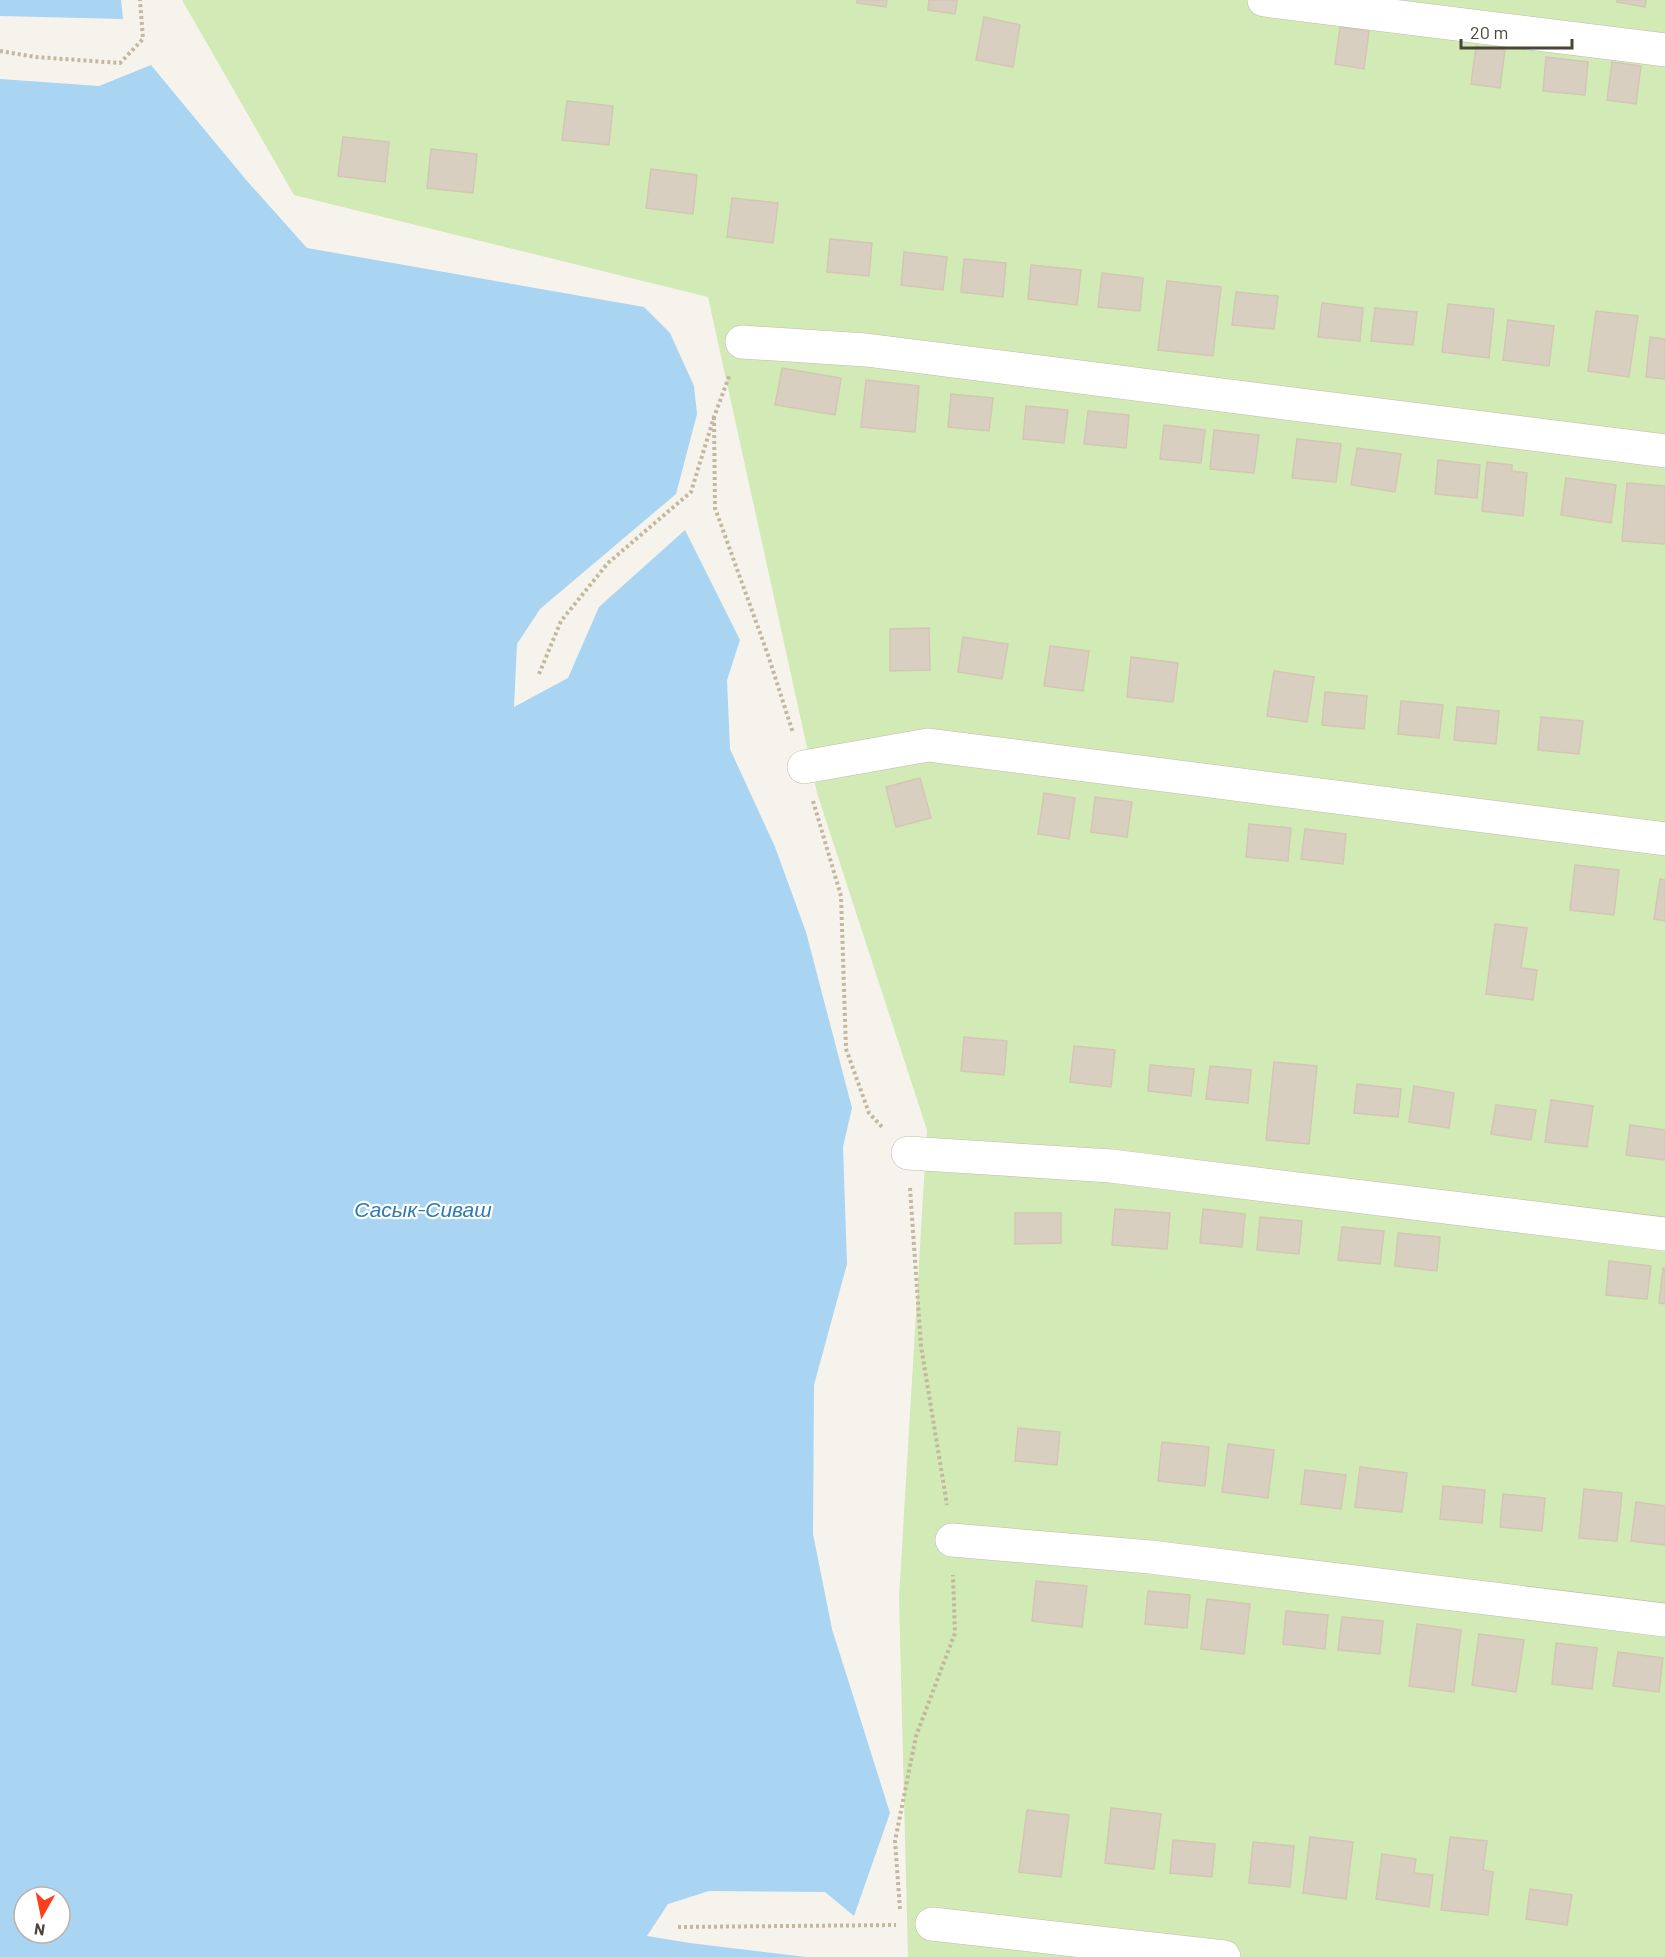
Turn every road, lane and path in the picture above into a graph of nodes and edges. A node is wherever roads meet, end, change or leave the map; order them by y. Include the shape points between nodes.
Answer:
1 (140, 0) edge
2 (1264, 0) edge
3 (1665, 50) edge
4 (0, 51) edge
5 (742, 342) joint
6 (1665, 451) edge
7 (539, 674) dead end
8 (804, 767) dead end
9 (1665, 839) edge
10 (908, 1153) dead end
11 (1665, 1234) edge
12 (952, 1540) dead end
13 (1665, 1620) edge
14 (932, 1924) joint
15 (678, 1927) dead end
16 (1224, 1957) edge

1 - 4 path via 143,39 120,63
2 - 3 lane
5 - 6 lane via 866,350
5 - 7 path via 691,492 608,563 561,621
8 - 9 lane via 928,745
10 - 11 lane via 1111,1166
12 - 13 lane via 1150,1557
14 - 15 path
14 - 16 lane

